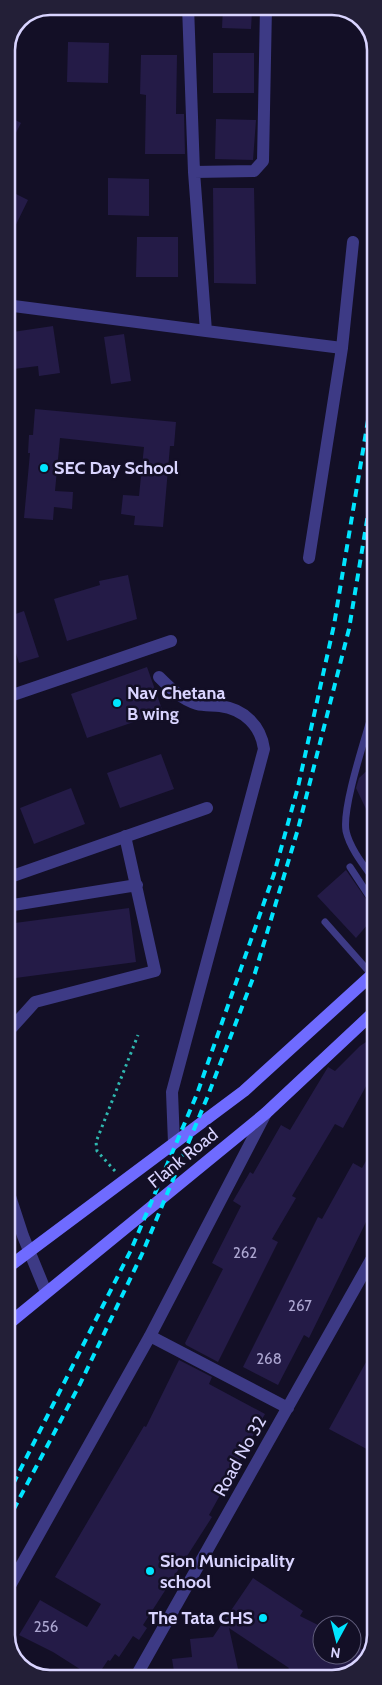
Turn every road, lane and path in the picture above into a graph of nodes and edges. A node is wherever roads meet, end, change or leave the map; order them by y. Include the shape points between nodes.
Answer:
1 (188, 15) edge
2 (266, 15) edge
3 (194, 172) junction
4 (353, 242) dead end
5 (15, 306) edge
6 (206, 331) junction
7 (342, 348) junction
8 (309, 558) dead end
9 (171, 641) dead end
10 (159, 677) dead end
11 (15, 694) edge
12 (367, 732) edge
13 (207, 808) dead end
14 (125, 836) junction
15 (350, 867) dead end
16 (367, 870) edge
17 (15, 875) edge
18 (137, 885) junction
19 (367, 893) edge
20 (15, 905) edge
21 (325, 922) dead end
22 (367, 967) edge
23 (367, 980) edge
24 (367, 1018) edge
25 (15, 1024) edge
26 (138, 1035) dead end
27 (266, 1114) junction
28 (174, 1143) junction
29 (124, 1180) junction
30 (15, 1210) edge
31 (29, 1251) junction
32 (15, 1262) edge
33 (367, 1267) edge
34 (46, 1292) junction
35 (15, 1318) edge
36 (150, 1336) junction
37 (288, 1408) junction
38 (15, 1577) edge
39 (140, 1670) edge

1 - 3 street
2 - 3 street via 264,161 254,171
3 - 6 street
4 - 7 street
5 - 6 street
6 - 7 street
7 - 8 street
9 - 11 street
10 - 28 street via 174,692 197,704 223,706 256,724 264,748 172,1092
12 - 16 lane via 347,807 346,831
13 - 14 street
14 - 17 street
14 - 18 street
15 - 19 lane
18 - 20 street
18 - 25 street via 155,971 35,1002
21 - 22 lane
23 - 28 street via 244,1091
24 - 27 street, Flank Road
26 - 29 path via 96,1142 97,1151
27 - 34 street, Flank Road
27 - 36 street
28 - 29 street
29 - 31 street
30 - 31 street
31 - 32 street
31 - 34 street
33 - 37 street, Road No 32
34 - 35 street, Flank Road
36 - 37 street
36 - 38 street
37 - 39 street, Road No 32

